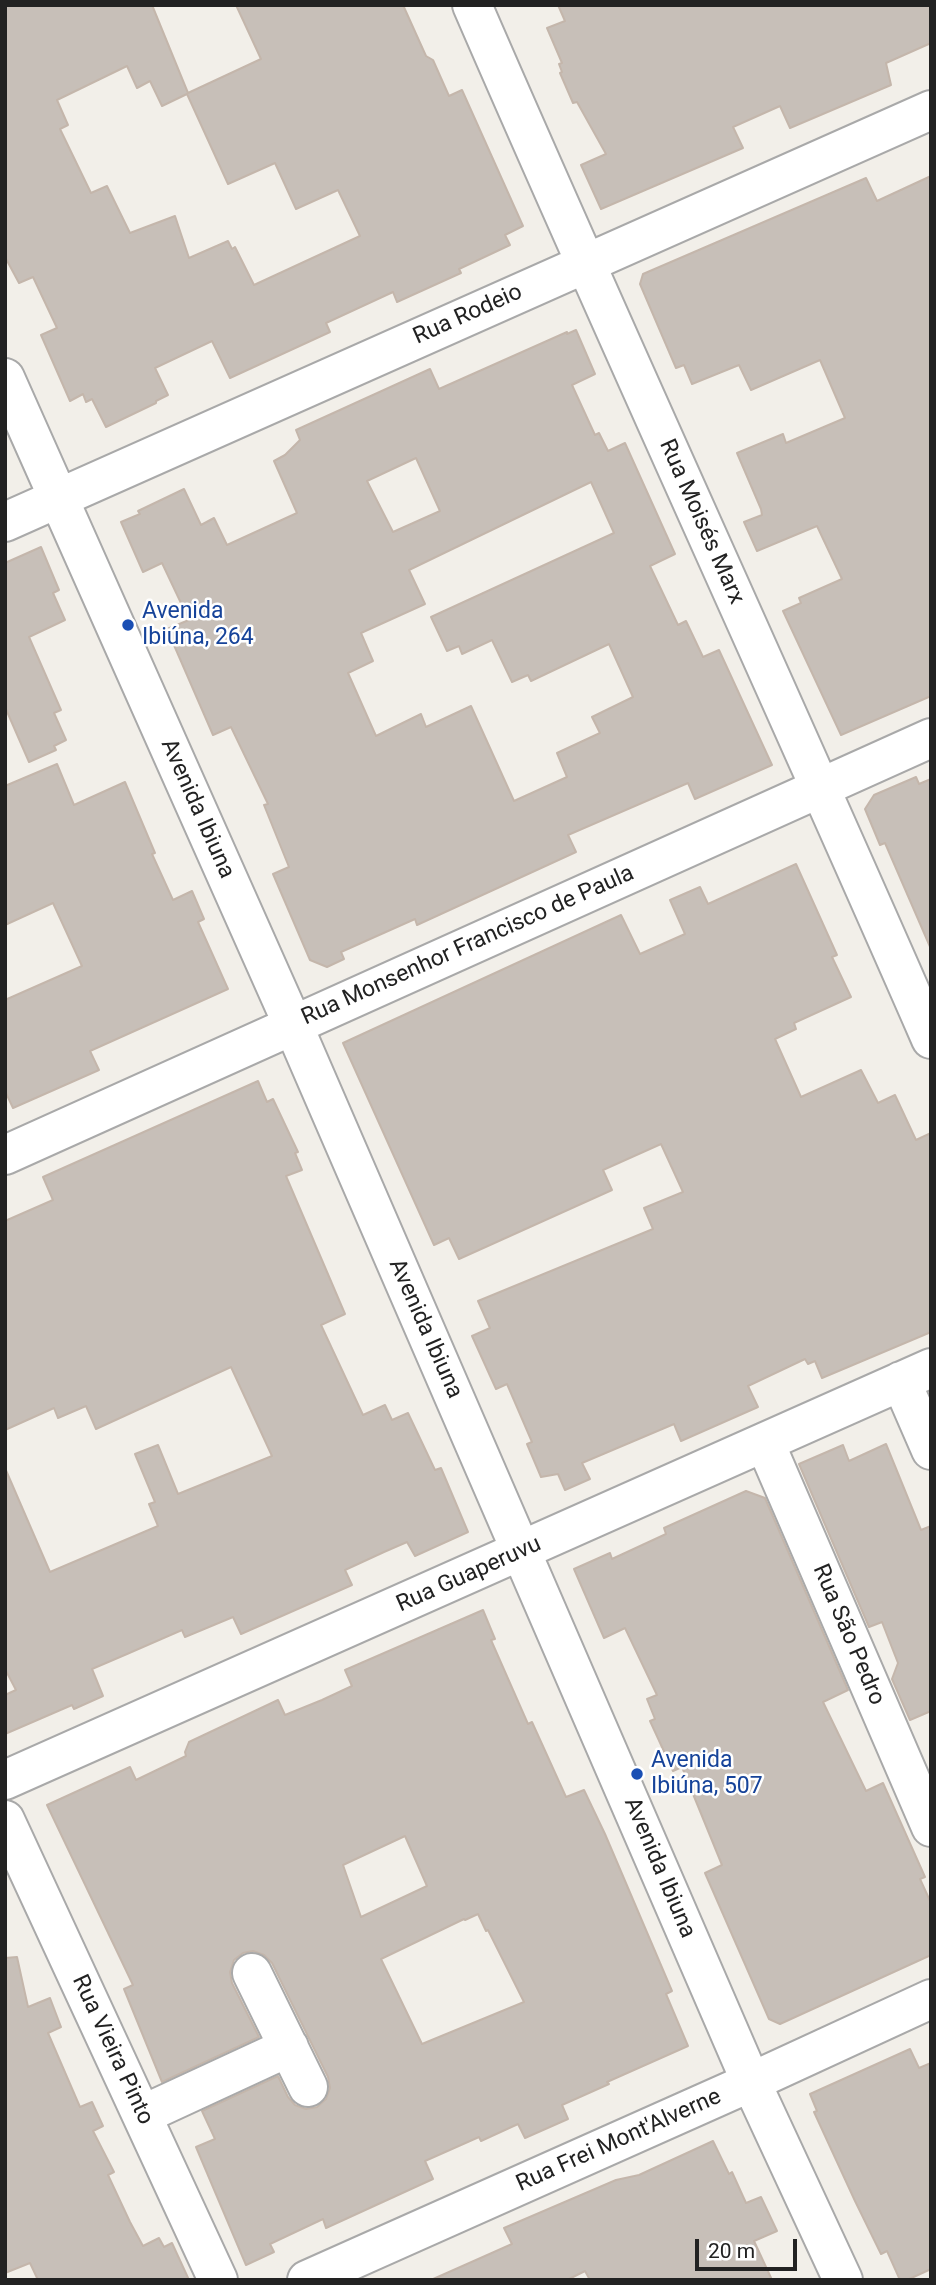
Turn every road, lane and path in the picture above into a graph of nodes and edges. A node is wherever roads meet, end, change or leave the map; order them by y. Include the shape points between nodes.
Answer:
1 (472, 5) edge
2 (931, 110) edge
3 (584, 263) junction
4 (5, 378) edge
5 (59, 498) junction
6 (5, 522) edge
7 (931, 738) edge
8 (820, 786) junction
9 (293, 1025) junction
10 (931, 1039) edge
11 (5, 1155) edge
12 (916, 1374) edge
13 (765, 1443) junction
14 (931, 1450) edge
15 (522, 1551) junction
16 (5, 1780) edge
17 (5, 1819) edge
18 (931, 1826) edge
19 (252, 1973) dead end
20 (931, 1999) edge
21 (289, 2047) junction
22 (751, 2082) junction
23 (308, 2087) dead end
24 (142, 2115) junction
25 (218, 2280) edge
26 (307, 2280) edge
27 (843, 2280) edge

1 - 3 street, Rua Moisés Marx
2 - 3 street, Rua Rodeio
3 - 5 street, Rua Rodeio
3 - 8 street, Rua Moisés Marx
4 - 5 street, Avenida Ibiuna
5 - 6 street, Rua Rodeio
5 - 9 street, Avenida Ibiuna
7 - 8 street, Rua Monsenhor Francisco de Paula
8 - 9 street, Rua Monsenhor Francisco de Paula
8 - 10 street, Rua Moisés Marx
9 - 11 street, Rua Monsenhor Francisco de Paula
9 - 15 street, Avenida Ibiuna
12 - 13 street, Rua Guaperuvu
12 - 14 street
13 - 15 street, Rua Guaperuvu
13 - 18 street, Rua São Pedro
15 - 16 street, Rua Guaperuvu
15 - 22 street, Avenida Ibiuna
17 - 24 street, Rua Vieira Pinto
19 - 21 street
20 - 22 street, Rua Frei Mont'Alverne
21 - 23 street
21 - 24 street
22 - 26 street, Rua Frei Mont'Alverne
22 - 27 street, Avenida Ibiuna
24 - 25 street, Rua Vieira Pinto

